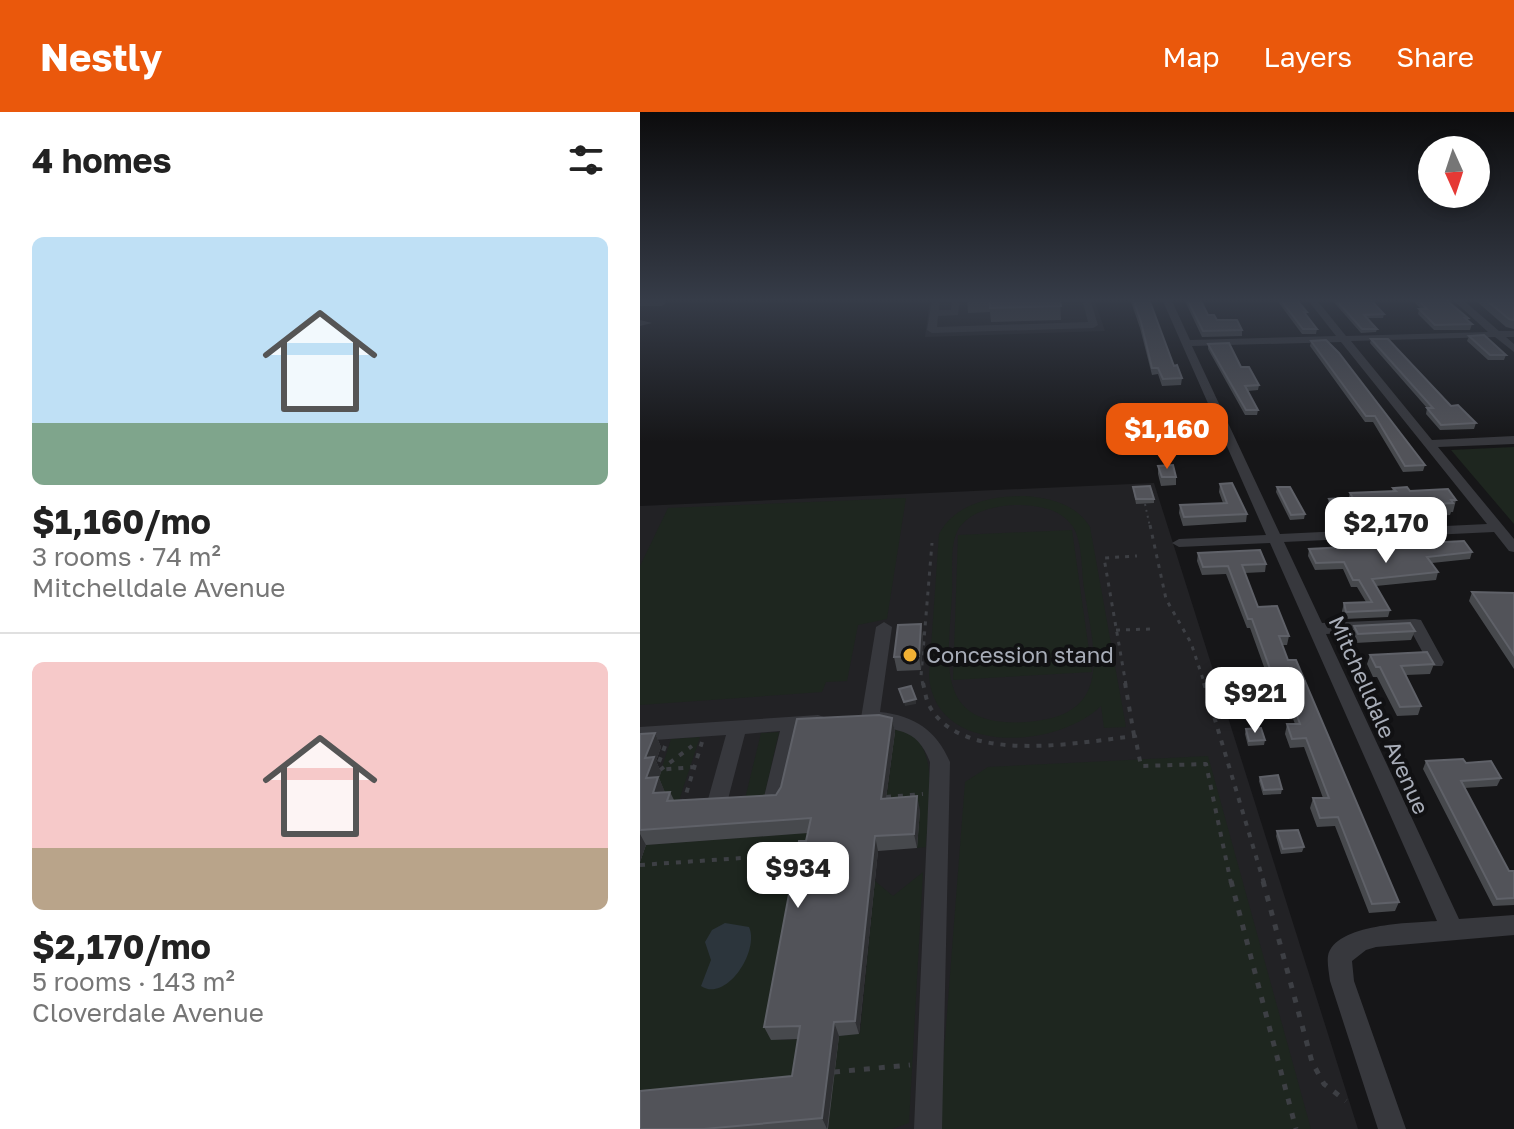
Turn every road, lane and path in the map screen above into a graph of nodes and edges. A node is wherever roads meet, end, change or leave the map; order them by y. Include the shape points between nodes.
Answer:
1 (1188, 346) edge
2 (1349, 346) edge
3 (1514, 440) edge
4 (1429, 444) junction
5 (1145, 504) edge
6 (1498, 528) junction
7 (1275, 539) junction
8 (932, 543) dead end
9 (1179, 543) dead end
10 (1514, 548) edge
11 (1137, 556) dead end
12 (884, 627) dead end
13 (1154, 629) dead end
14 (1316, 629) junction
15 (1116, 630) junction
16 (1436, 662) edge
17 (870, 718) junction
18 (791, 724) junction
19 (737, 728) junction
20 (640, 734) edge
21 (1135, 736) junction
22 (704, 737) dead end
23 (667, 738) dead end
24 (695, 767) dead end
25 (660, 770) junction
26 (931, 793) dead end
27 (886, 797) edge
28 (773, 801) edge
29 (717, 803) edge
30 (803, 853) edge
31 (640, 865) edge
32 (1514, 925) edge
33 (1453, 930) junction
34 (918, 1064) dead end
35 (834, 1072) dead end
36 (1346, 1101) dead end
37 (928, 1129) edge
38 (1296, 1129) edge
39 (1392, 1129) edge

1 - 7 street, Mitchelldale Avenue
2 - 4 street
3 - 4 street
4 - 6 street
5 - 36 path via 1166,599 1191,643 1243,806 1312,1062 1324,1084
6 - 7 street
6 - 10 street
7 - 9 street
7 - 14 street, Mitchelldale Avenue
8 - 21 path via 921,676 928,705 940,722 972,740 996,745
11 - 15 path via 1104,558
12 - 17 street
13 - 15 path
14 - 16 street via 1415,624
14 - 33 street, Mitchelldale Avenue
15 - 21 path
17 - 18 street
17 - 37 street via 894,719 921,731 940,762
18 - 19 street
18 - 28 street
19 - 20 street
19 - 29 street
21 - 38 path via 1141,766 1206,764 1219,837
22 - 25 path
23 - 25 path
24 - 25 path
26 - 27 path
30 - 31 path
32 - 33 street
33 - 39 street via 1376,936 1340,956 1342,981
34 - 35 path

